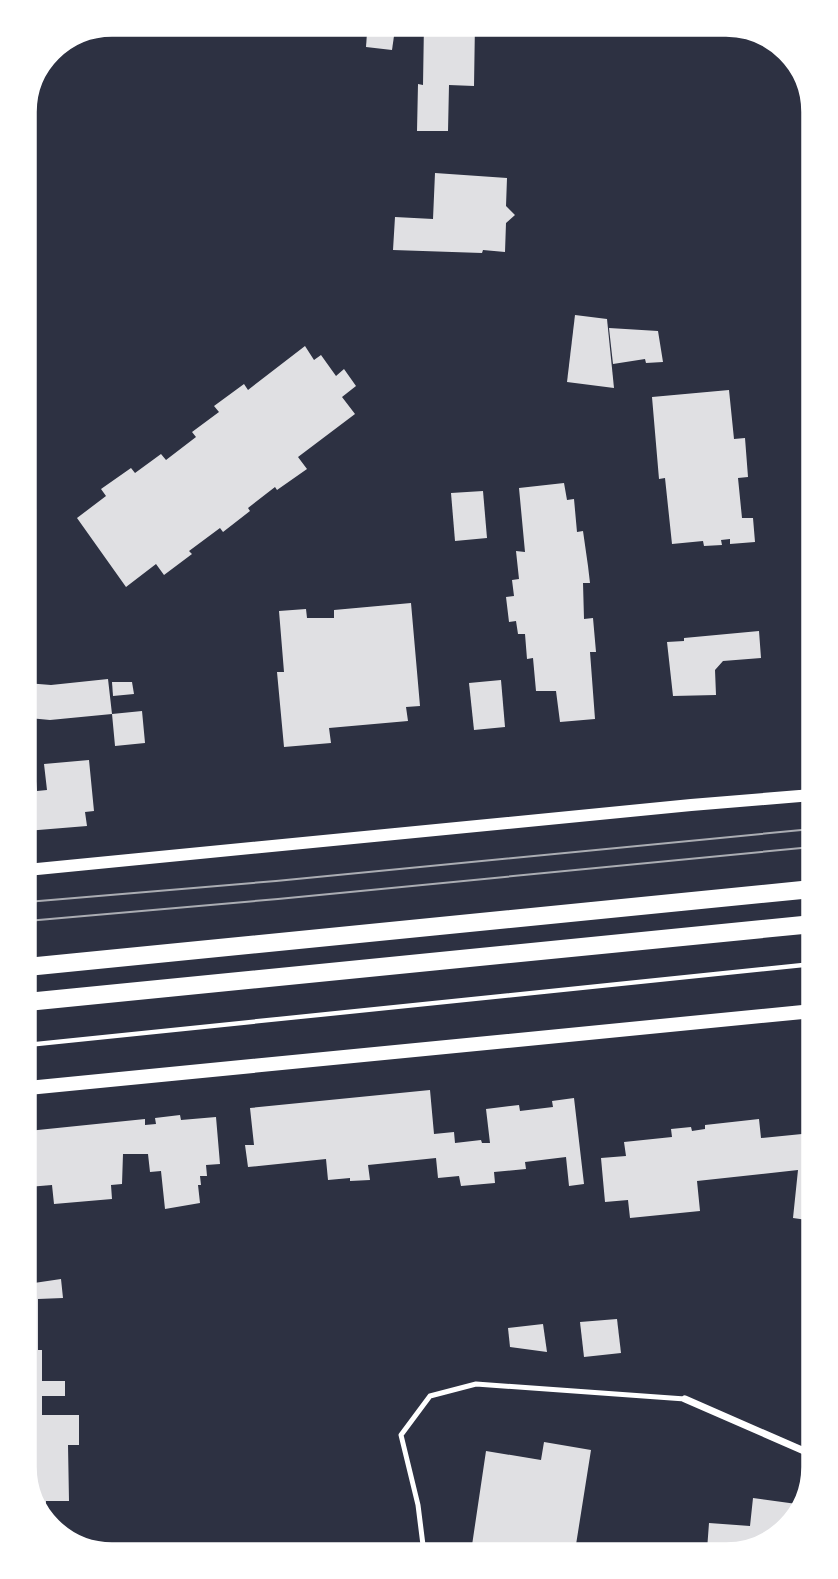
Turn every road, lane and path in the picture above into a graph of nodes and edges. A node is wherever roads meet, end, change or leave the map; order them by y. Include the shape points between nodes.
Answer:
1 (803, 796) edge
2 (35, 869) edge
3 (803, 890) edge
4 (803, 925) edge
5 (803, 965) edge
6 (35, 966) edge
7 (35, 1001) edge
8 (803, 1012) edge
9 (35, 1044) edge
10 (35, 1087) edge
11 (685, 1399) joint
12 (803, 1451) edge
13 (424, 1544) edge

1 - 2 street
3 - 6 main road
4 - 7 main road
5 - 9 path
8 - 10 main road
11 - 12 street
11 - 13 lane via 475,1384 430,1396 401,1436

